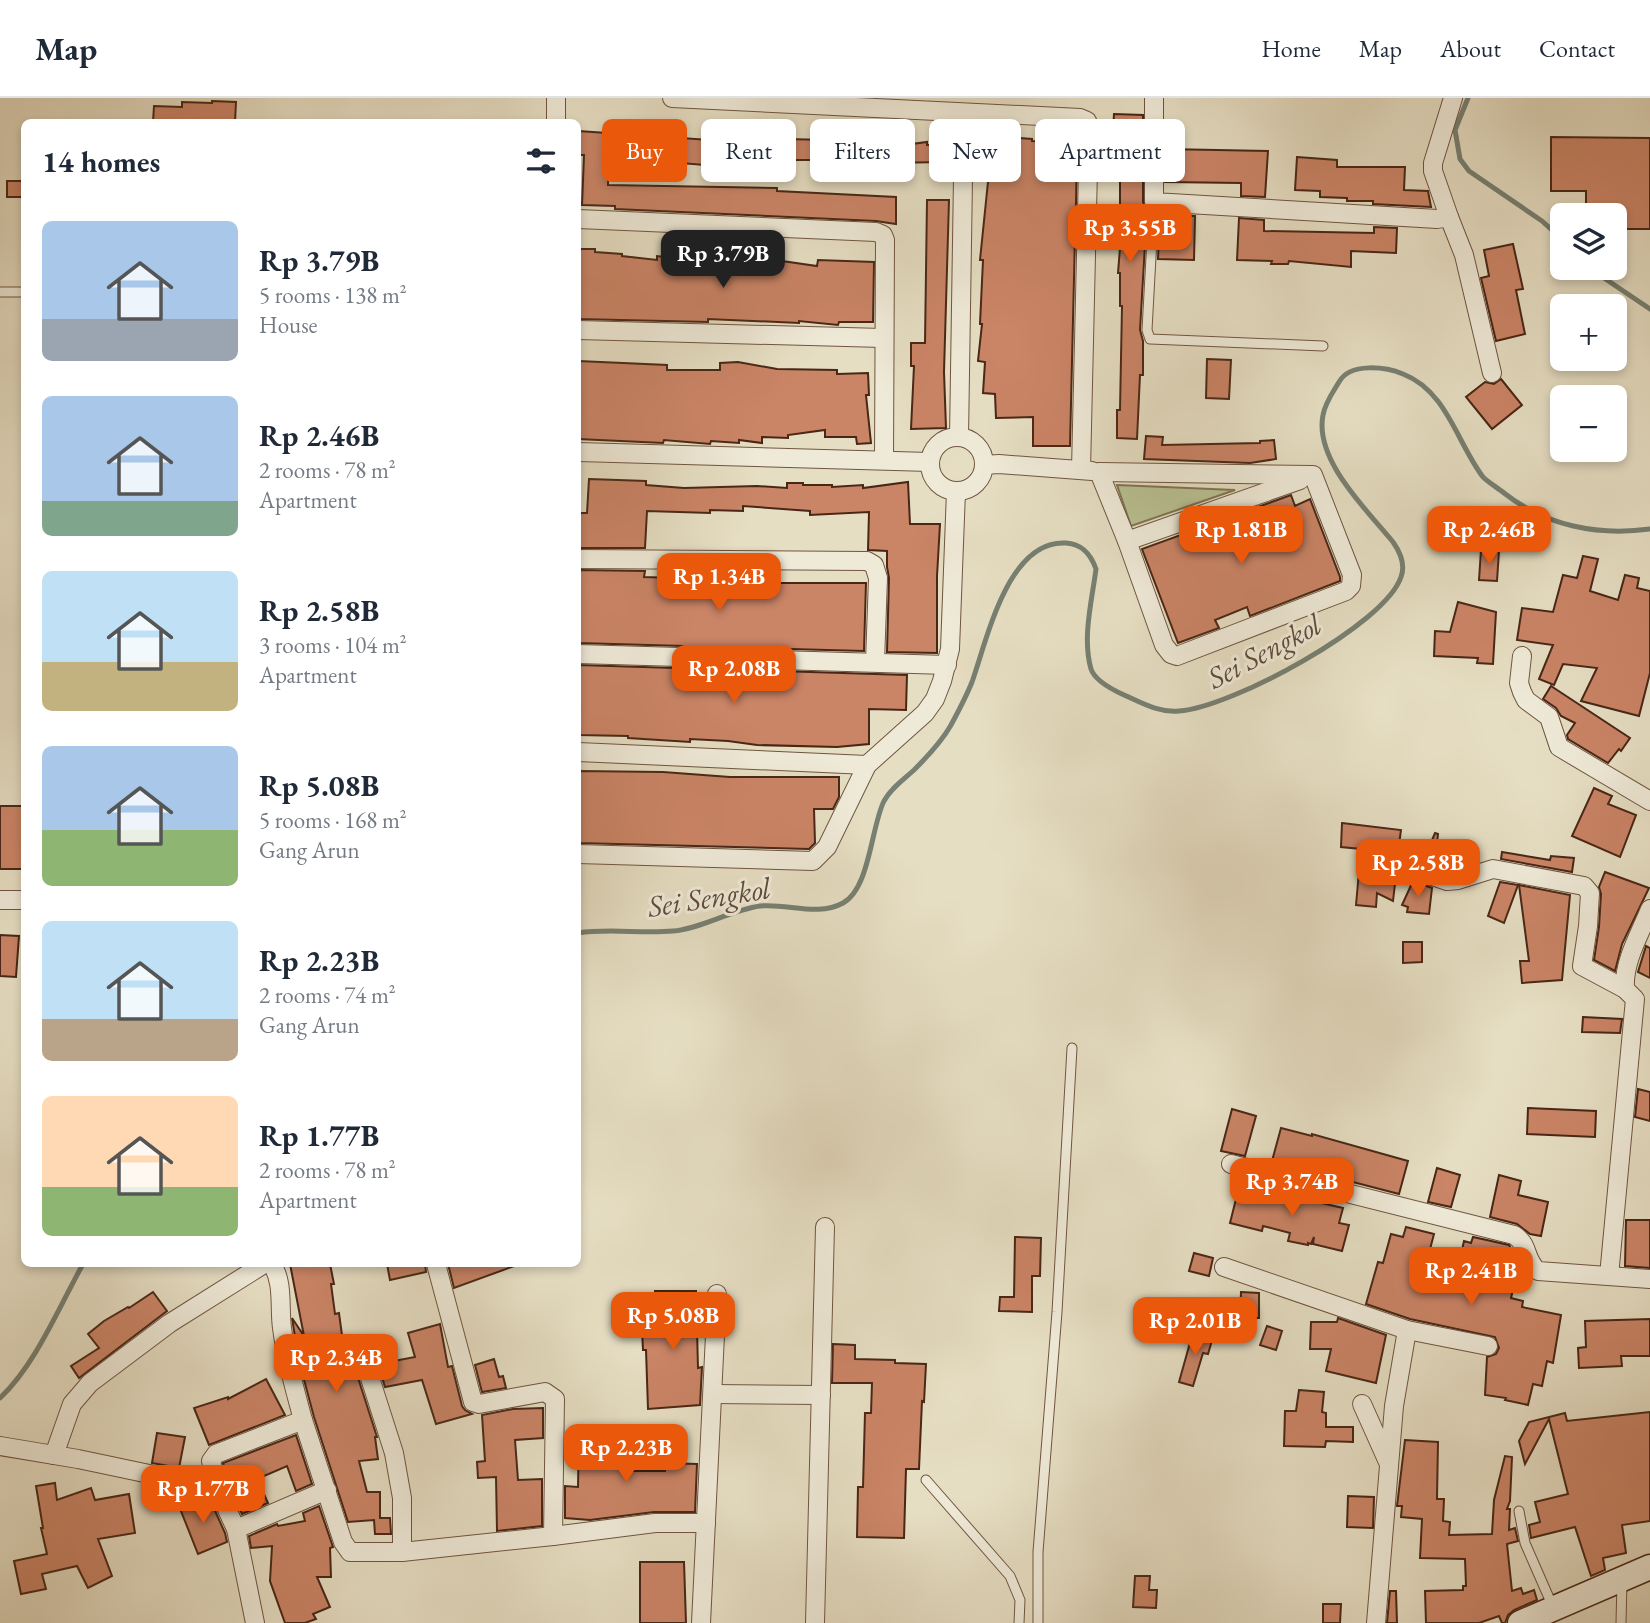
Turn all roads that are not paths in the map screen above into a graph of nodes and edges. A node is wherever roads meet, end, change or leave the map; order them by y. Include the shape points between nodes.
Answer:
1 (556, 98) edge
2 (672, 98) edge
3 (1154, 98) edge
4 (1453, 98) edge
5 (964, 113) junction
6 (556, 119) edge
7 (1154, 202) junction
8 (1449, 217) junction
9 (581, 219) edge
10 (0, 292) edge
11 (21, 292) edge
12 (581, 330) edge
13 (883, 338) junction
14 (1324, 346) dead end
15 (1492, 373) dead end
16 (959, 437) junction
17 (581, 452) edge
18 (884, 460) junction
19 (930, 462) junction
20 (984, 465) junction
21 (1090, 471) junction
22 (1313, 475) junction
23 (956, 491) junction
24 (1127, 541) junction
25 (581, 559) edge
26 (581, 654) edge
27 (1522, 656) dead end
28 (875, 662) junction
29 (947, 664) junction
30 (581, 752) edge
31 (867, 765) junction
32 (1650, 801) edge
33 (581, 854) edge
34 (1383, 859) dead end
35 (0, 900) edge
36 (21, 900) edge
37 (1650, 909) edge
38 (1637, 998) edge
39 (1072, 1048) dead end
40 (1231, 1164) dead end
41 (825, 1227) dead end
42 (259, 1267) edge
43 (273, 1267) edge
44 (437, 1267) edge
45 (1224, 1267) dead end
46 (1609, 1276) junction
47 (1650, 1279) edge
48 (717, 1294) dead end
49 (1407, 1330) junction
50 (1488, 1346) dead end
51 (363, 1356) dead end
52 (713, 1394) junction
53 (821, 1395) junction
54 (1362, 1404) dead end
55 (303, 1420) junction
56 (0, 1446) edge
57 (54, 1455) junction
58 (1389, 1465) junction
59 (926, 1480) dead end
60 (327, 1490) junction
61 (219, 1492) junction
62 (1519, 1511) dead end
63 (706, 1523) junction
64 (236, 1529) junction
65 (553, 1536) junction
66 (402, 1552) junction
67 (1650, 1567) edge
68 (1622, 1580) junction
69 (1554, 1608) junction
70 (255, 1623) edge
71 (701, 1623) edge
72 (815, 1623) edge
73 (1019, 1623) edge
74 (1038, 1623) edge
75 (1376, 1623) edge
76 (1520, 1623) edge
77 (1621, 1623) edge

1 - 6 street
2 - 5 street
3 - 7 street
4 - 8 street via 1433,163
5 - 16 street
5 - 21 street via 1080,118 1089,126
7 - 8 street
7 - 14 lane via 1150,339
8 - 15 street via 1464,255
9 - 13 street via 876,232 885,240
10 - 11 lane
12 - 13 street
13 - 18 street
16 - 19 street via 936,446
16 - 20 street via 974,443
17 - 18 street
18 - 19 street
19 - 23 street via 940,485
20 - 21 street
20 - 23 street via 972,486
21 - 22 street
21 - 24 street
22 - 24 street
22 - 24 street via 1352,575 1351,586 1177,656 1164,645
23 - 29 street
25 - 28 street via 867,561 874,565 878,578
26 - 28 street
27 - 32 street via 1522,692 1549,717 1559,747
28 - 29 street
29 - 31 street via 925,713
30 - 31 street
31 - 33 street via 827,848 813,861
34 - 38 street via 1447,881 1493,869 1584,886 1590,893 1581,966
35 - 36 street
37 - 38 street via 1626,968
38 - 46 street
39 - 74 lane via 1038,1552
40 - 46 street via 1514,1235 1524,1243 1538,1271
41 - 53 street
42 - 57 street via 170,1323 90,1382 72,1404
43 - 55 street via 280,1281 287,1362
44 - 65 street via 473,1402 545,1392 555,1399
45 - 49 street
46 - 47 street
48 - 52 street
49 - 50 street
49 - 58 street
51 - 66 street via 394,1453 402,1497
52 - 53 street
52 - 63 street
53 - 72 street
54 - 58 street
55 - 60 street
55 - 61 street via 216,1454 211,1461
56 - 57 street
57 - 61 street
58 - 75 street
59 - 73 lane via 1010,1576 1020,1600
60 - 64 street
60 - 66 street via 350,1552
61 - 64 street
62 - 69 lane via 1525,1543
63 - 65 street via 655,1522
63 - 71 street
64 - 70 street
65 - 66 street
67 - 68 street
68 - 69 street
68 - 77 lane
69 - 76 street

